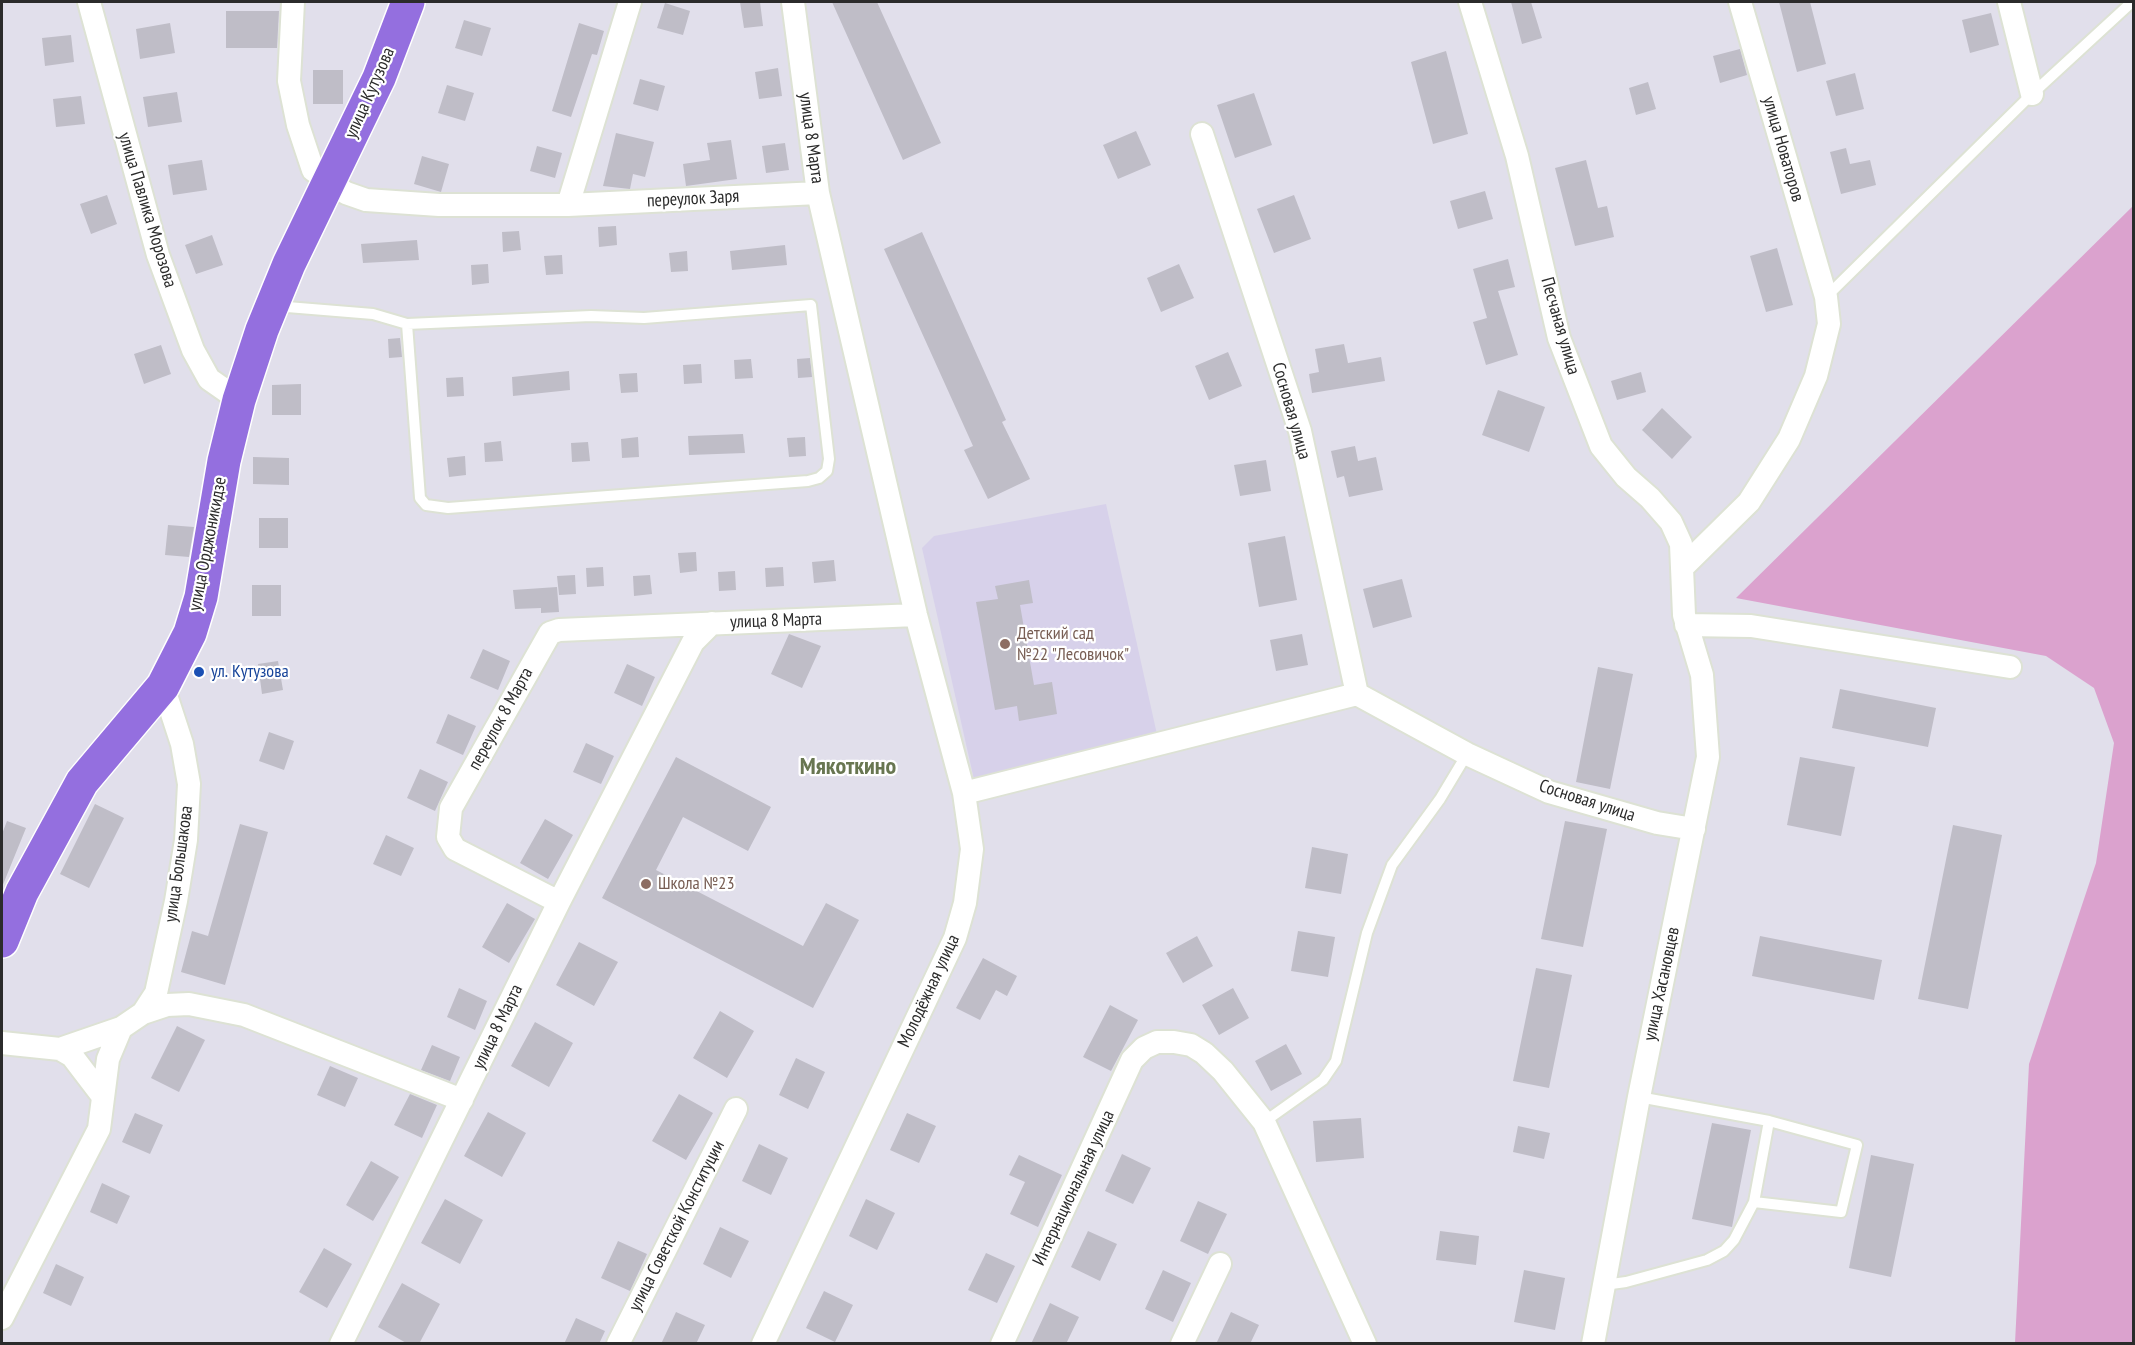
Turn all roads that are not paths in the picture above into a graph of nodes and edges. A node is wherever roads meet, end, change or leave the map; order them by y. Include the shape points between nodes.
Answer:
1 (89, 2) edge
2 (293, 2) edge
3 (408, 2) edge
4 (630, 2) edge
5 (793, 2) edge
6 (1470, 2) edge
7 (1740, 2) edge
8 (2009, 2) edge
9 (2132, 2) edge
10 (2032, 94) junction
11 (1202, 134) dead end
12 (328, 183) junction
13 (818, 193) junction
14 (568, 205) junction
15 (1826, 297) junction
16 (272, 305) junction
17 (407, 324) junction
18 (239, 400) junction
19 (1684, 566) junction
20 (916, 615) junction
21 (712, 623) junction
22 (1686, 625) junction
23 (2010, 667) dead end
24 (163, 686) junction
25 (1357, 694) junction
26 (1467, 754) junction
27 (964, 793) junction
28 (1694, 829) junction
29 (559, 902) junction
30 (2, 941) edge
31 (143, 1013) junction
32 (121, 1028) junction
33 (2, 1043) edge
34 (60, 1049) junction
35 (101, 1094) junction
36 (1639, 1097) junction
37 (462, 1100) junction
38 (736, 1109) dead end
39 (1769, 1121) junction
40 (1264, 1122) junction
41 (1754, 1202) junction
42 (1220, 1264) dead end
43 (1604, 1285) junction
44 (2, 1318) edge
45 (341, 1344) edge
46 (618, 1344) edge
47 (763, 1344) edge
48 (1002, 1344) edge
49 (1182, 1344) edge
50 (1365, 1344) edge
51 (1593, 1344) edge

1 - 18 street, улица Павлика Морозова via 158,255 193,350 209,379
2 - 12 street via 291,92 306,153 313,170
3 - 12 main road, улица Кутузова via 379,78
4 - 14 street
5 - 13 street, улица 8 Марта
6 - 19 street, Песчаная улица via 1517,156 1559,338 1601,446 1671,522 1681,544
7 - 15 street, улица Новаторов
8 - 10 street
9 - 10 lane
10 - 15 lane
11 - 25 street, Сосновая улица via 1300,431
12 - 14 street, переулок Заря via 366,200 439,205
12 - 16 main road, улица Орджоникидзе
13 - 14 street, переулок Заря
13 - 20 street, улица 8 Марта
15 - 19 street, улица Новаторов via 1829,324 1825,347 1789,439 1749,502
16 - 17 lane via 373,314
16 - 18 main road, улица Орджоникидзе
17 - 17 lane via 591,316 644,318 811,305 829,459 827,471 808,481 448,508 426,505 420,498
18 - 24 main road, улица Орджоникидзе via 201,597 190,633
19 - 22 street, Песчаная улица
20 - 21 street, улица 8 Марта
20 - 27 street, Молодёжная улица
21 - 29 street, улица 8 Марта via 693,642
21 - 29 street, переулок 8 Марта via 550,633 451,808 448,837 455,849
22 - 23 street via 1751,626
22 - 28 street, улица Хасановцев via 1702,675 1708,757
24 - 30 main road, улица Орджоникидзе via 82,782 22,892
24 - 31 street, улица Большакова via 182,744 189,784 186,840 163,968 156,993
25 - 26 street, Сосновая улица
25 - 27 street
26 - 28 street, Сосновая улица via 1549,792 1657,823
26 - 40 lane via 1440,800 1392,865 1367,933 1336,1061 1323,1080
27 - 47 street, Молодёжная улица via 972,849 965,903 955,938
28 - 36 street, улица Хасановцев
29 - 37 street, улица 8 Марта
31 - 32 street, улица Большакова
31 - 37 street via 167,1005 189,1004 244,1015
32 - 34 street, улица Большакова
32 - 35 street via 108,1059
33 - 34 street, улица Большакова
34 - 35 street via 78,1062
35 - 44 street via 99,1129
36 - 39 lane
36 - 43 street, улица Хасановцев
37 - 45 street, улица 8 Марта
38 - 46 street, улица Советской Конституции
39 - 41 lane
39 - 41 lane via 1857,1145 1842,1212
40 - 48 street, Интернациональная улица via 1224,1071 1204,1053 1191,1045 1157,1042 1144,1048 1132,1060
40 - 50 street
41 - 43 lane via 1734,1240 1716,1255
42 - 49 street
43 - 51 street, улица Хасановцев

